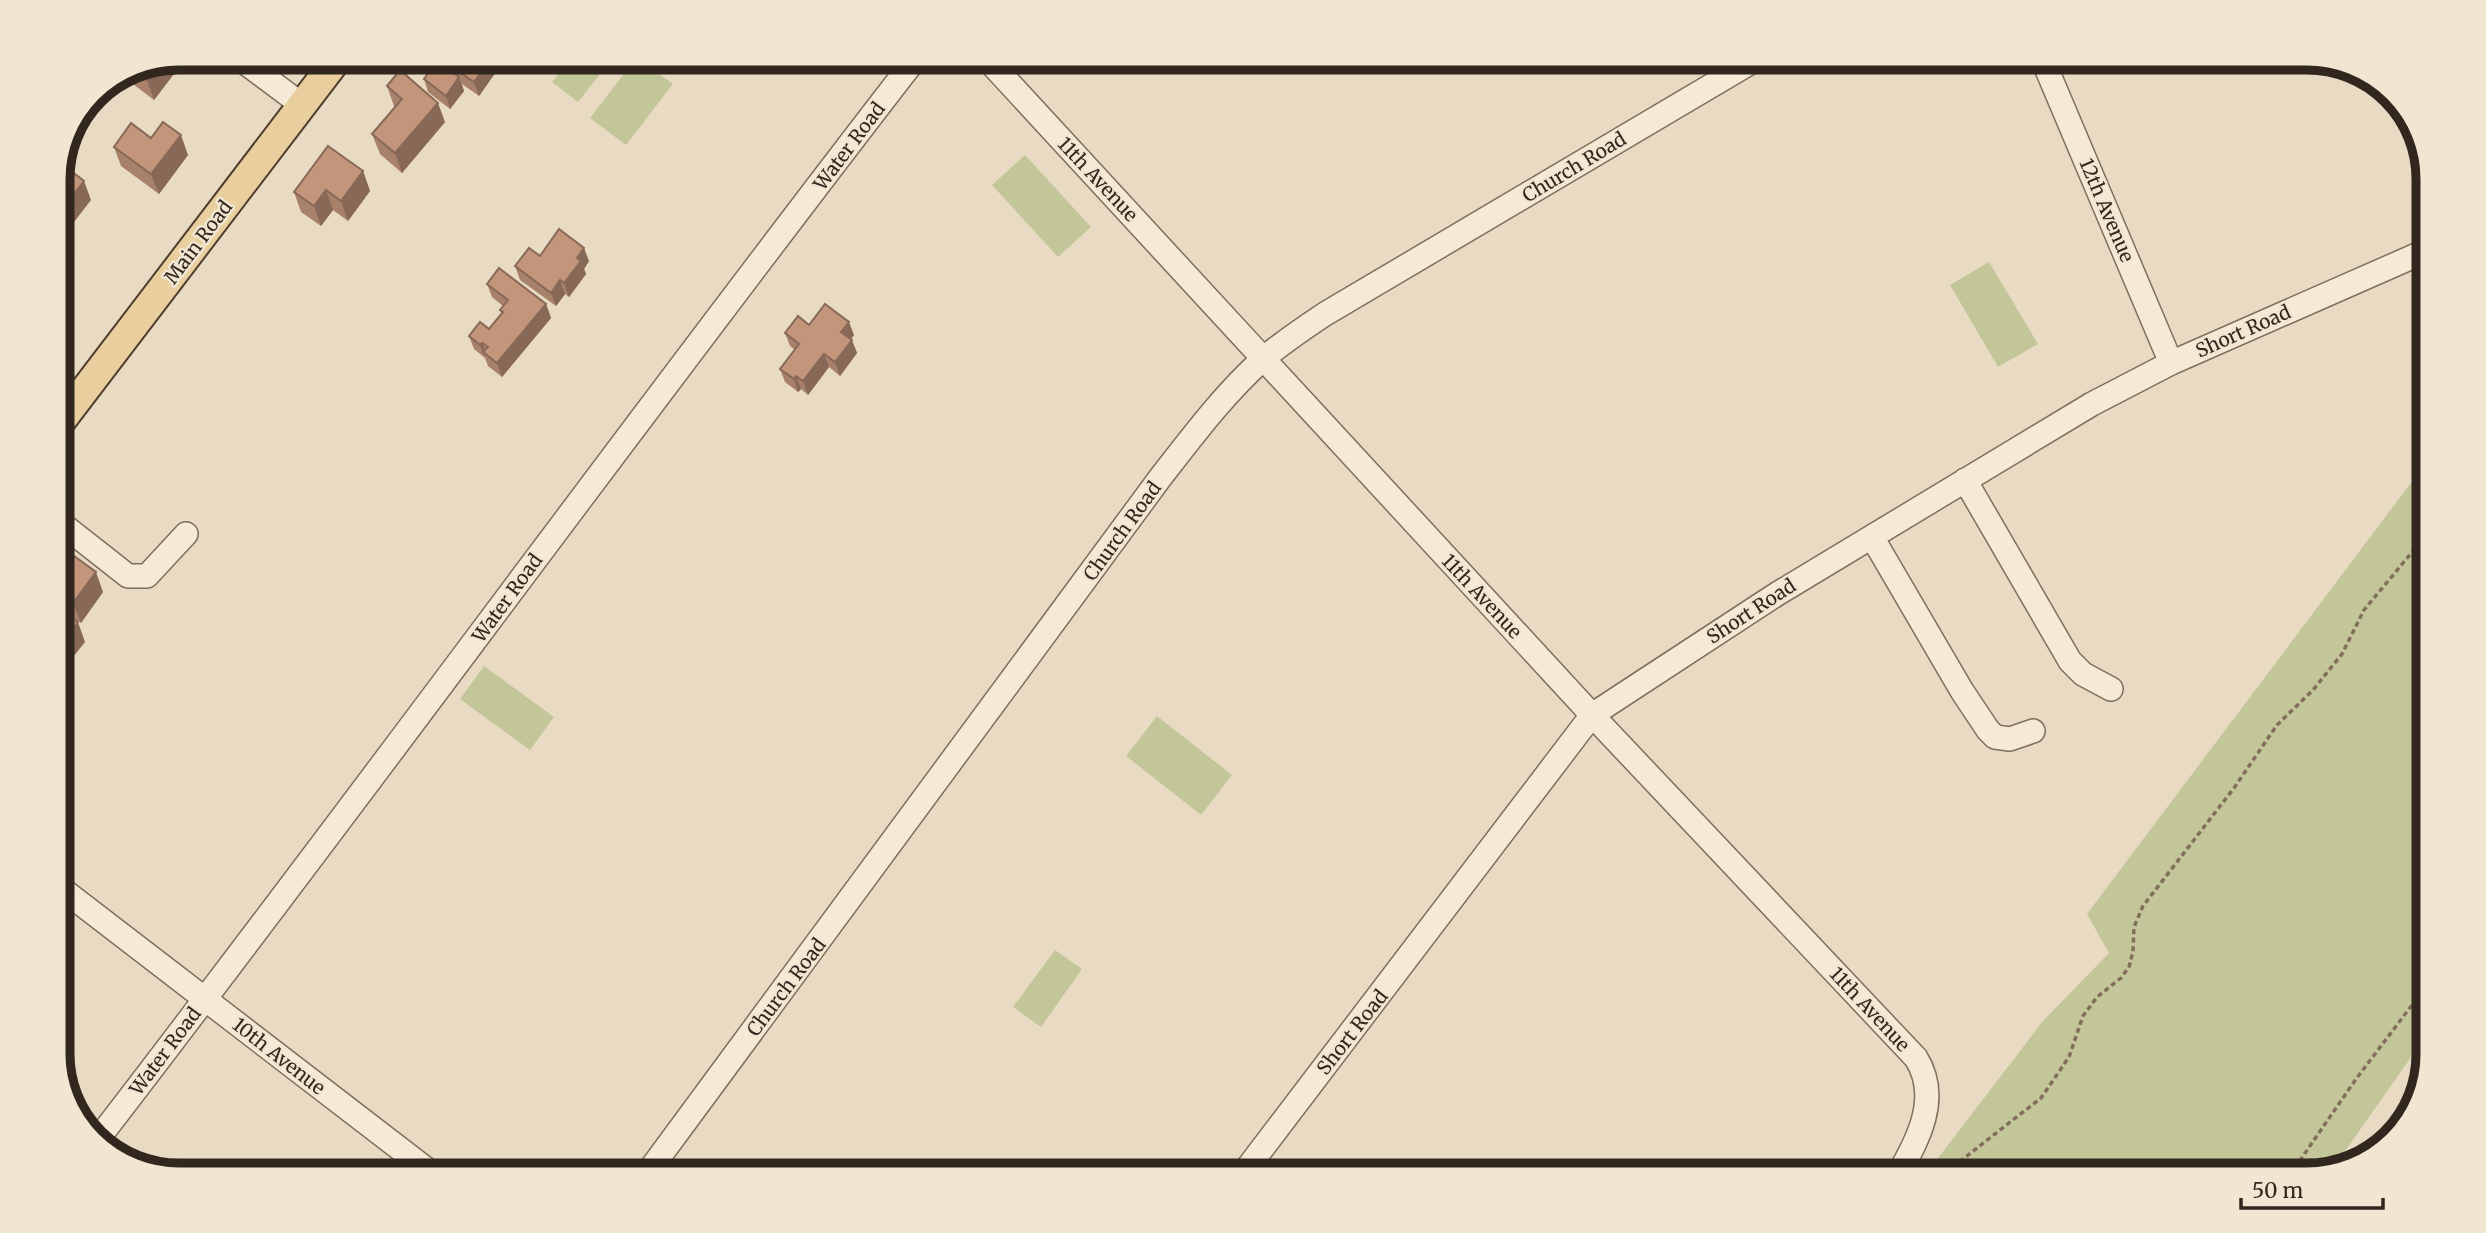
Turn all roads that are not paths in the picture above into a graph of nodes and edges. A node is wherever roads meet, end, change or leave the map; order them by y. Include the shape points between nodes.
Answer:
1 (255, 70) edge
2 (329, 70) edge
3 (907, 70) edge
4 (997, 70) edge
5 (1738, 70) edge
6 (2047, 70) edge
7 (302, 105) junction
8 (2416, 255) edge
9 (1263, 359) junction
10 (2171, 363) junction
11 (70, 409) edge
12 (1965, 480) junction
13 (70, 530) edge
14 (186, 534) dead end
15 (1872, 537) junction
16 (2111, 689) dead end
17 (1592, 715) junction
18 (2033, 731) dead end
19 (70, 895) edge
20 (205, 999) junction
21 (103, 1132) edge
22 (418, 1163) edge
23 (655, 1163) edge
24 (1251, 1163) edge
25 (1904, 1163) edge

1 - 7 street
2 - 7 main road, Main Road
3 - 20 street, Water Road
4 - 9 street, 11th Avenue
5 - 9 street, Church Road via 1325,314
6 - 10 street, 12th Avenue
7 - 11 main road, Main Road
8 - 10 street, Short Road
9 - 17 street, 11th Avenue
9 - 23 street, Church Road via 1160,478
10 - 12 street, Short Road
12 - 15 street, Short Road
12 - 16 street via 2070,661
13 - 14 street via 128,576 147,576
15 - 17 street, Short Road
15 - 18 street via 1988,730 1995,737 2010,739
17 - 24 street, Short Road
17 - 25 street, 11th Avenue via 1916,1058 1926,1079 1928,1099 1922,1126
19 - 20 street, 10th Avenue
20 - 21 street, Water Road
20 - 22 street, 10th Avenue

